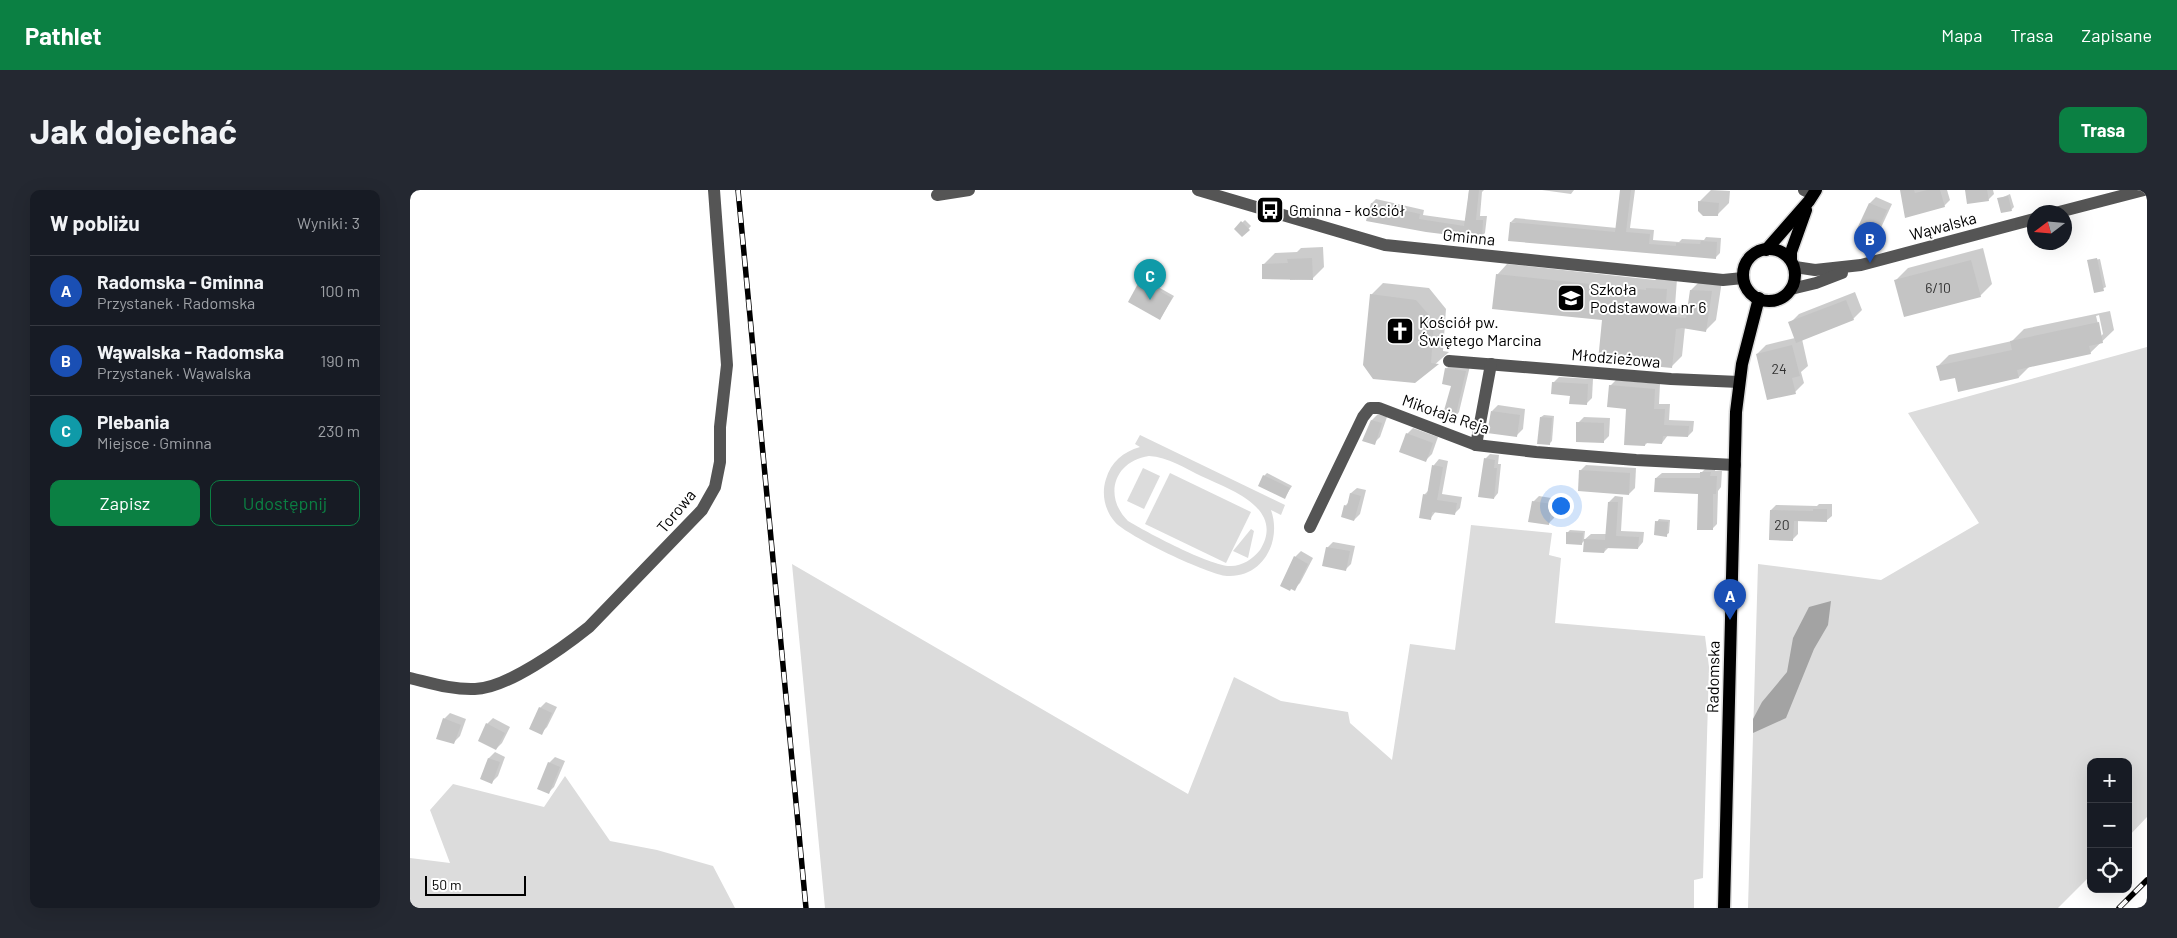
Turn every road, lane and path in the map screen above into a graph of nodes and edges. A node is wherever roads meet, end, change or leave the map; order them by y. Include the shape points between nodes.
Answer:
1 (714, 190) edge
2 (969, 190) edge
3 (1198, 190) edge
4 (2144, 190) edge
5 (1811, 194) edge
6 (937, 195) dead end
7 (2072, 209) edge
8 (2027, 221) edge
9 (1766, 250) junction
10 (1793, 264) junction
11 (1861, 265) junction
12 (1744, 278) junction
13 (1791, 289) junction
14 (1759, 298) junction
15 (1449, 361) dead end
16 (1491, 364) junction
17 (1738, 382) junction
18 (1476, 444) junction
19 (1735, 465) junction
20 (1310, 528) dead end
21 (410, 678) edge
22 (1724, 908) edge

1 - 21 street, Torowa via 727,365 720,427 720,462 715,486 702,510 589,627 568,644 509,679 475,690
2 - 6 street
3 - 12 street, Gminna via 1385,244 1723,280
4 - 7 street
5 - 9 main road
5 - 10 main road via 1791,252
8 - 11 street, Wąwalska
9 - 10 main road via 1780,252
9 - 12 main road via 1751,256 1743,271
10 - 11 street, Wąwalska via 1815,270
10 - 13 main road via 1796,274
11 - 13 street, Wąwalska
12 - 14 main road via 1751,294
13 - 14 main road via 1776,300
14 - 17 main road, Radomska
15 - 16 street, Młodzieżowa
16 - 17 street, Młodzieżowa
16 - 18 street
17 - 19 main road, Radomska
18 - 19 street, Mikołaja Reja via 1536,452
18 - 20 street, Mikołaja Reja via 1379,408 1370,408
19 - 22 main road, Radomska

